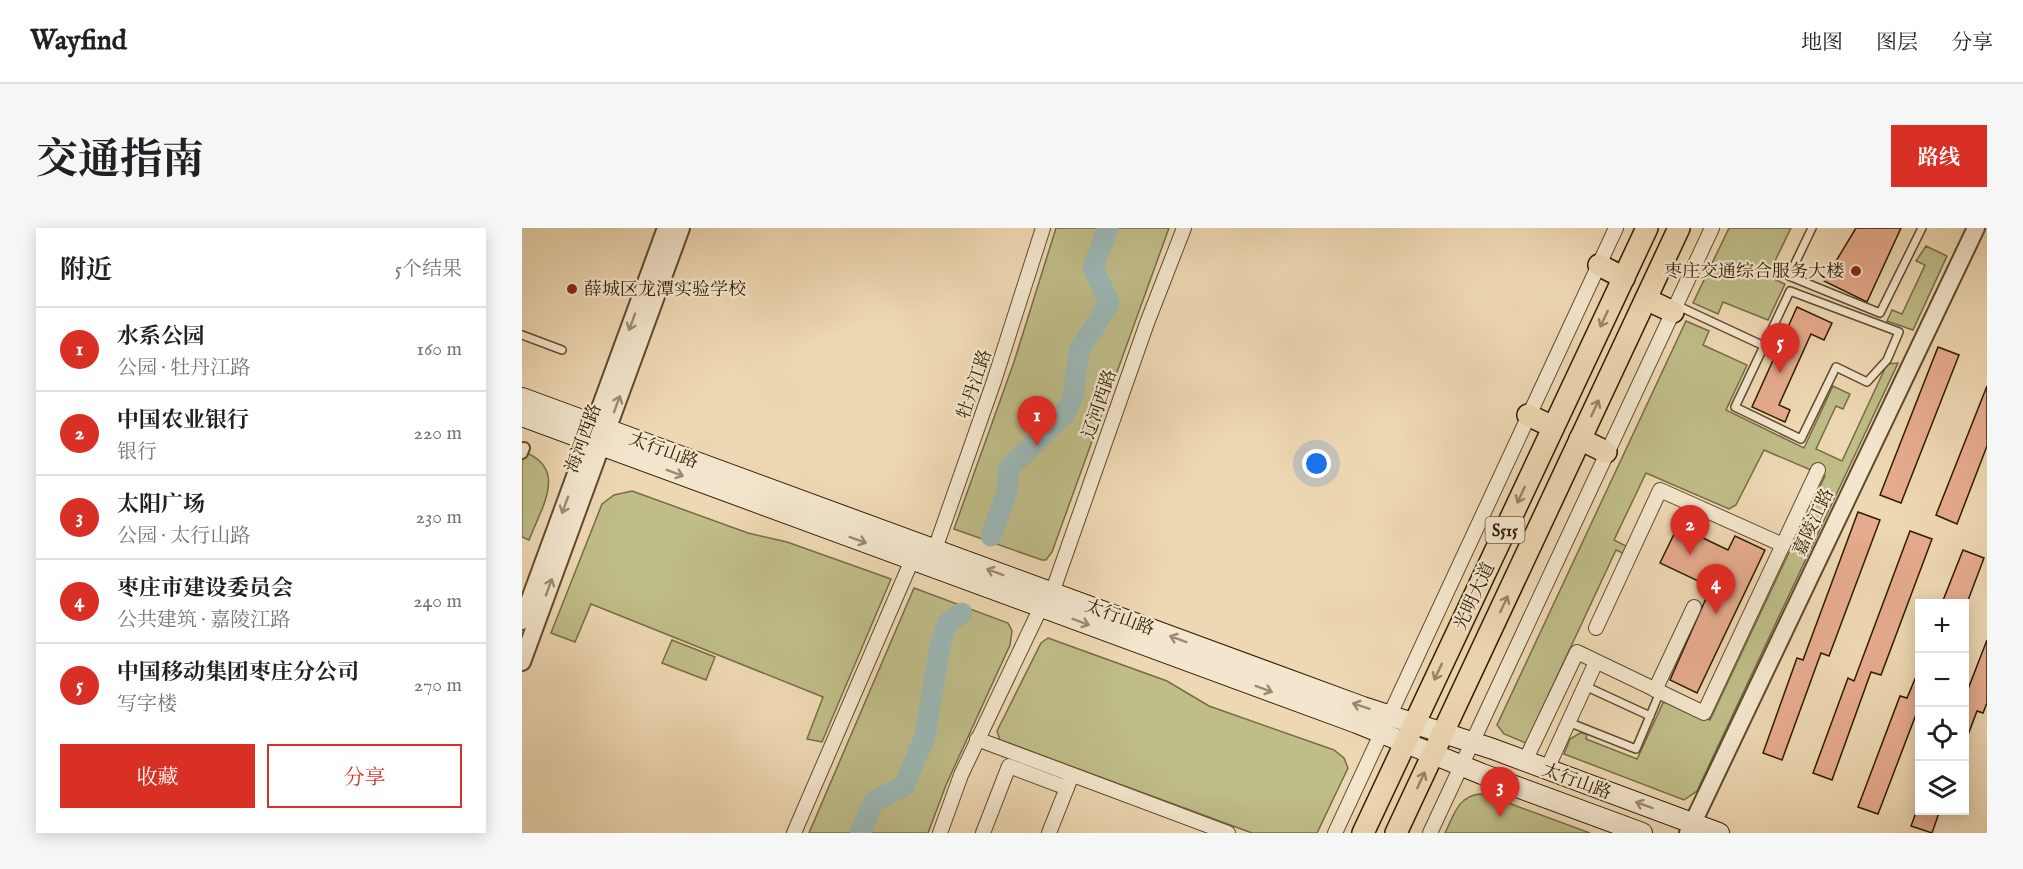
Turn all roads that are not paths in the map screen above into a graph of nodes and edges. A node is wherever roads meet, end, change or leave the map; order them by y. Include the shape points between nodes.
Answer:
1 (666, 228) edge
2 (681, 228) edge
3 (1043, 228) edge
4 (1184, 228) edge
5 (1616, 228) edge
6 (1647, 228) edge
7 (1679, 228) edge
8 (1712, 228) edge
9 (1812, 228) edge
10 (1922, 228) edge
11 (1976, 228) edge
12 (1599, 265) junction
13 (1624, 278) junction
14 (1646, 299) junction
15 (1674, 309) junction
16 (522, 335) edge
17 (1764, 346) junction
18 (562, 350) dead end
19 (522, 398) edge
20 (1528, 415) junction
21 (522, 416) edge
22 (1553, 427) junction
23 (598, 435) junction
24 (1580, 439) junction
25 (1606, 452) junction
26 (1818, 470) dead end
27 (1783, 545) junction
28 (935, 549) junction
29 (912, 560) junction
30 (1047, 600) junction
31 (1694, 606) dead end
32 (522, 621) edge
33 (1596, 628) dead end
34 (522, 662) edge
35 (1596, 662) junction
36 (1585, 686) junction
37 (1658, 691) junction
38 (1392, 716) junction
39 (1650, 716) junction
40 (1568, 722) junction
41 (1416, 724) junction
42 (1443, 733) junction
43 (1382, 734) junction
44 (977, 739) junction
45 (1405, 743) junction
46 (1474, 743) junction
47 (1433, 754) junction
48 (1525, 761) junction
49 (1462, 766) junction
50 (1547, 769) junction
51 (1070, 782) junction
52 (1690, 828) edge
53 (794, 833) edge
54 (939, 833) edge
55 (983, 833) edge
56 (1049, 833) edge
57 (1228, 833) edge
58 (1335, 833) edge
59 (1363, 833) edge
60 (1396, 833) edge
61 (1430, 833) edge
62 (1642, 833) edge
63 (1719, 833) edge

1 -> 23 street, 海河西路
23 -> 2 street, 海河西路
3 - 28 street, 牡丹江路
4 - 30 street, 辽河西路
5 - 12 street, 光明大道 / S515
6 - 13 main road, 光明大道 / S515
7 - 14 main road, 光明大道 / S515
8 - 15 street
9 - 10 lane via 1789,276 1880,313
11 - 52 street, 嘉陵江路
12 - 13 main road
12 - 20 street, 光明大道 / S515
13 -> 22 main road, 光明大道 / S515
14 - 15 main road
24 -> 14 main road, 光明大道 / S515
15 - 17 lane
15 - 25 street
16 - 18 lane
17 - 17 lane via 1735,407 1802,439 1836,367 1867,382 1887,360 1899,332 1790,291
19 - 23 main road, 太行山路
20 - 22 main road
20 - 38 street, 光明大道 / S515
21 - 23 main road, 太行山路
22 -> 41 main road, 光明大道 / S515
23 - 28 main road, 太行山路
23 -> 29 main road, 太行山路
23 -> 32 street, 海河西路
34 -> 23 street, 海河西路
24 - 25 main road
42 -> 24 main road, 光明大道 / S515
25 - 46 street
26 - 27 street
27 - 33 street via 1660,490
27 - 37 street via 1704,713
30 -> 28 main road, 太行山路
29 - 30 main road, 太行山路
29 - 53 street
38 -> 30 main road, 太行山路
30 -> 43 main road, 太行山路
30 - 44 street, 辽河西路
31 - 37 street
35 - 36 street
35 - 37 street
35 - 48 street via 1577,652
36 - 39 lane
36 - 40 street
37 - 39 lane
38 - 41 main road, 太行山路
38 - 43 street, 光明大道 / S515
39 - 40 lane via 1636,749
40 - 50 street
41 - 42 main road, 太行山路
41 - 45 main road, 光明大道 / S515
42 - 46 main road, 太行山路
42 - 47 main road, 光明大道 / S515
43 - 45 main road, 太行山路
43 - 58 street, 光明大道 / S515
44 - 51 street
44 - 54 street, 辽河西路
45 - 47 main road, 太行山路
45 - 59 main road, 光明大道 / S515
46 - 48 main road, 太行山路
46 - 49 street
47 - 49 main road, 太行山路
60 -> 47 main road, 光明大道 / S515
48 - 50 main road, 太行山路
49 - 61 street
49 - 62 main road, 太行山路
52 -> 50 main road, 太行山路
51 - 55 street via 1009,766
51 - 56 street
51 - 57 street
52 - 63 main road, 太行山路

